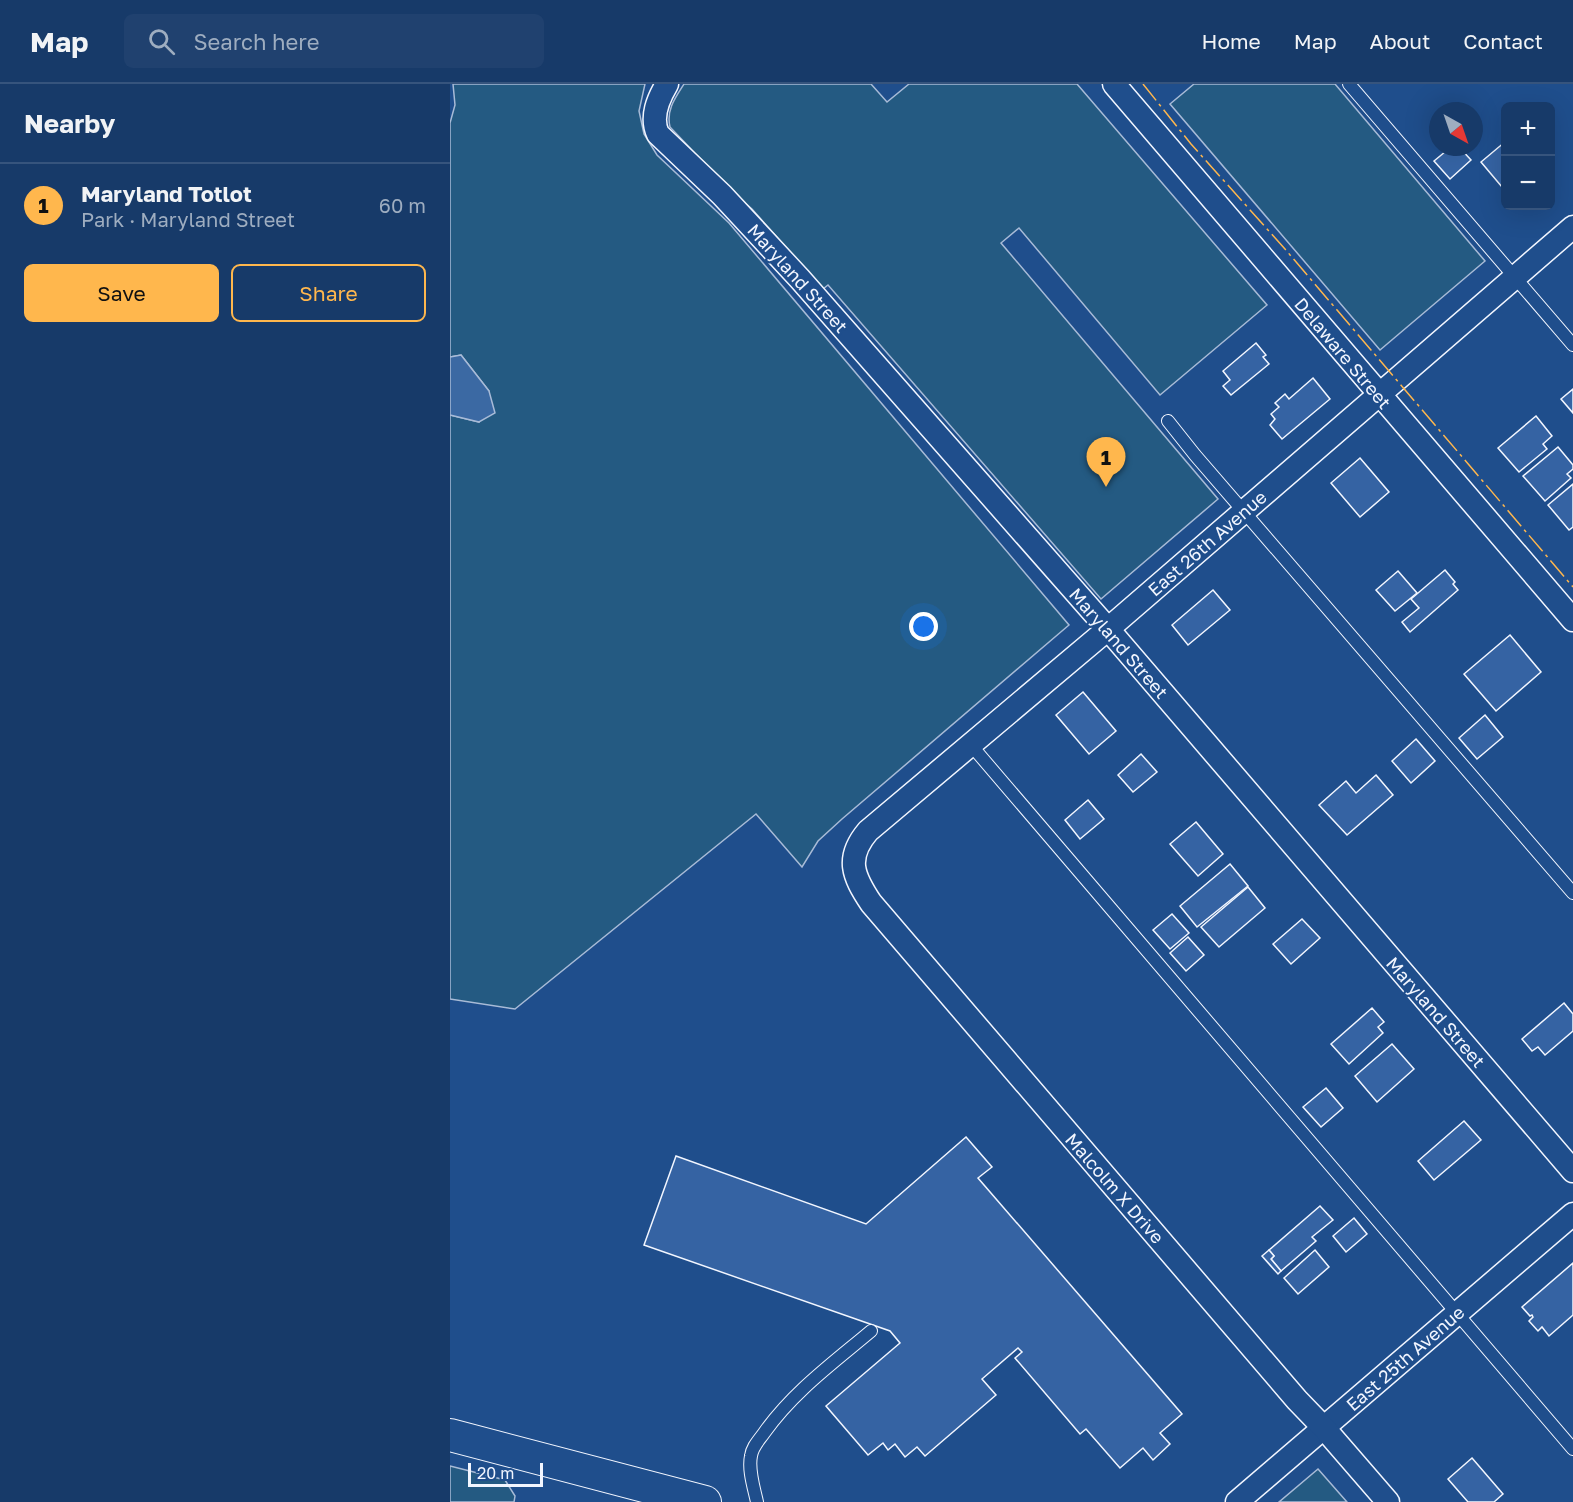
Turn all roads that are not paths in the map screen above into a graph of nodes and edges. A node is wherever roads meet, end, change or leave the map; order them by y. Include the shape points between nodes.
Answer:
1 (667, 84) edge
2 (1114, 84) edge
3 (1349, 84) edge
4 (1573, 227) edge
5 (1515, 277) junction
6 (1573, 345) edge
7 (1379, 395) junction
8 (1168, 421) dead end
9 (1244, 510) junction
10 (1573, 621) edge
11 (1108, 629) junction
12 (971, 745) junction
13 (854, 866) joint
14 (1573, 893) edge
15 (1573, 1171) edge
16 (1573, 1214) edge
17 (1458, 1313) junction
18 (871, 1331) dead end
19 (1324, 1428) junction
20 (450, 1435) edge
21 (1573, 1449) edge
22 (705, 1502) edge
23 (757, 1502) edge
24 (1237, 1502) edge
25 (1388, 1502) edge

1 - 11 street, Maryland Street via 654,126 664,141 723,195 800,279
2 - 7 street, Delaware Street
3 - 5 lane
4 - 5 street, East 26th Avenue
5 - 6 lane
5 - 7 street, East 26th Avenue
7 - 9 street, East 26th Avenue
7 - 10 street, Delaware Street
8 - 9 lane
9 - 11 street, East 26th Avenue
9 - 14 lane
11 - 12 street, East 26th Avenue
11 - 15 street, Maryland Street
12 - 13 street, East 26th Avenue via 868,831 854,854
12 - 17 lane
13 - 19 street, Malcolm X Drive via 871,903
16 - 17 street, East 25th Avenue
17 - 19 street, East 25th Avenue
17 - 21 lane
18 - 23 lane via 804,1387 754,1447 750,1466
19 - 24 street, East 25th Avenue
19 - 25 street, Malcolm X Drive
20 - 22 street

